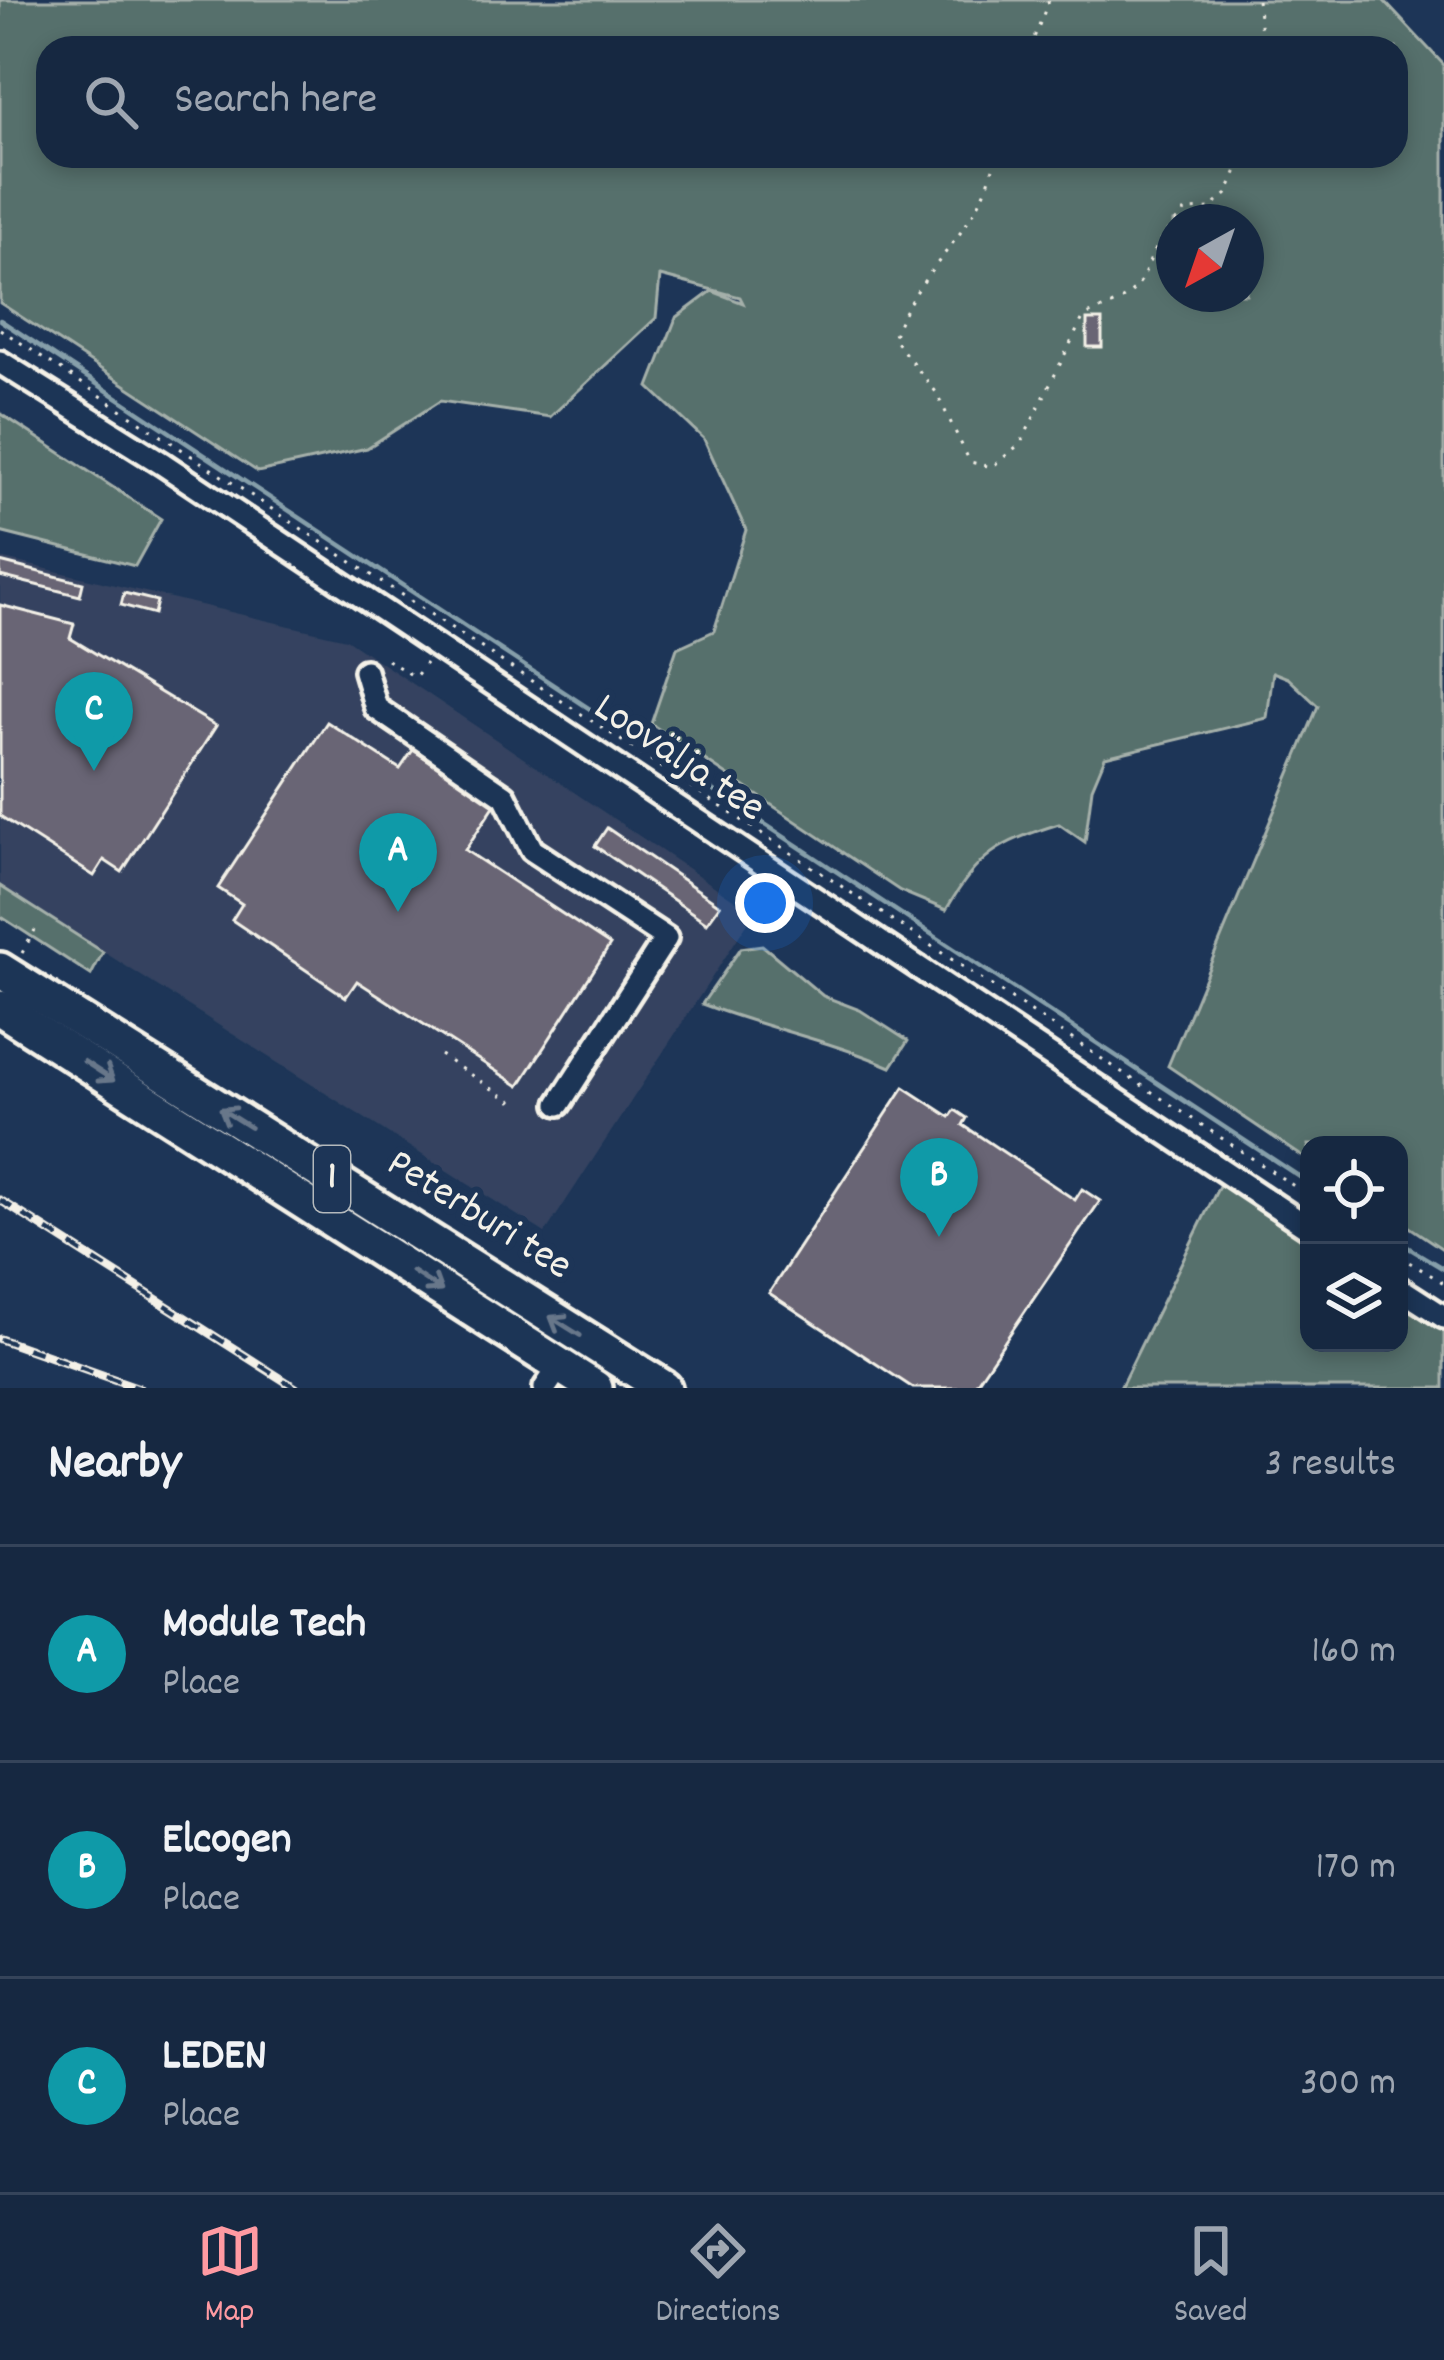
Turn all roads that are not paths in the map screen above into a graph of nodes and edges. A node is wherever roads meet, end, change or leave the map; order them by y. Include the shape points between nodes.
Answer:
1 (0, 362) edge
2 (365, 671) dead end
3 (4, 972) edge
4 (0, 1008) edge
5 (559, 1104) dead end
6 (1300, 1222) edge
7 (1408, 1294) edge
8 (1444, 1317) edge
9 (553, 1377) edge
10 (595, 1388) edge
11 (664, 1388) edge

1 - 6 street, Loovälja tee
2 - 5 street via 376,708 505,796 532,850 666,938
11 -> 3 highway, Peterburi tee / 1
4 -> 9 highway, Peterburi tee / 1
7 - 8 street
9 - 10 highway, Peterburi tee / 1

